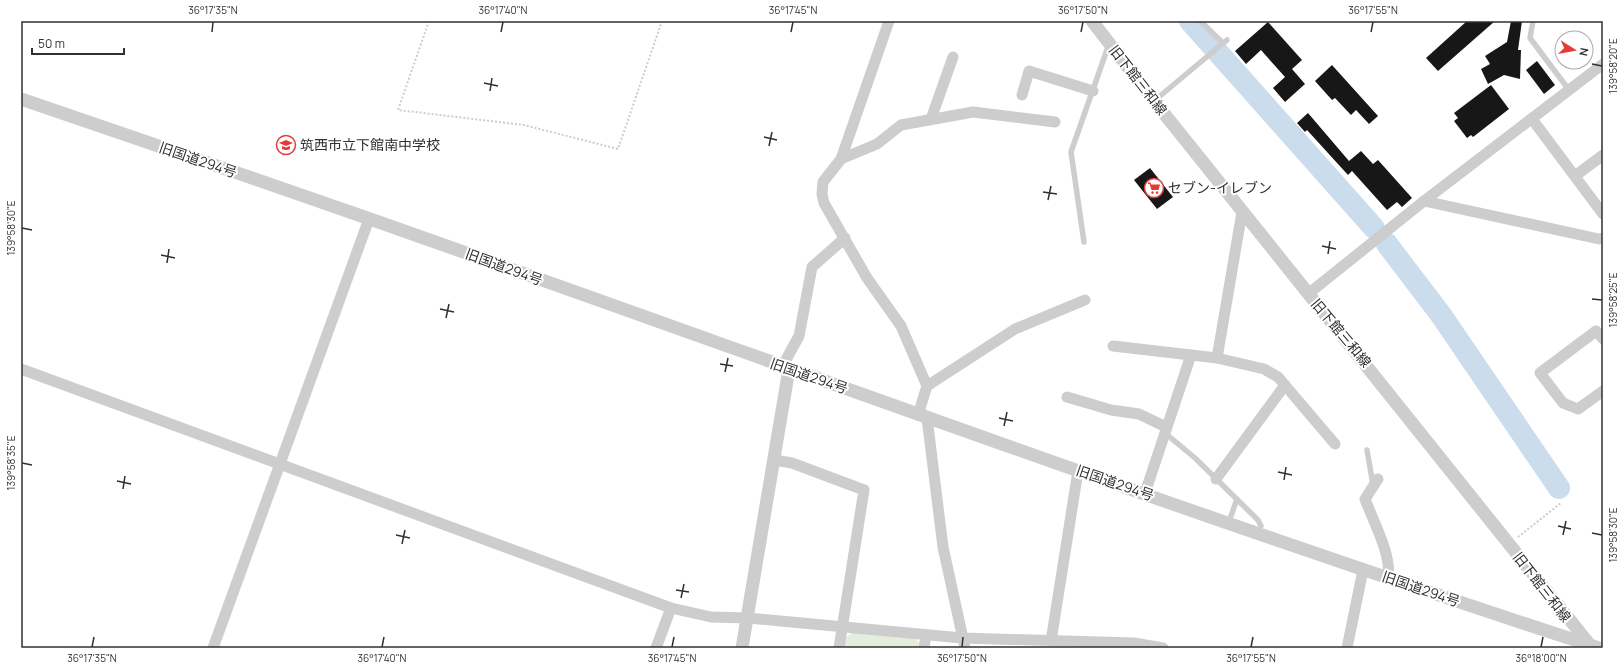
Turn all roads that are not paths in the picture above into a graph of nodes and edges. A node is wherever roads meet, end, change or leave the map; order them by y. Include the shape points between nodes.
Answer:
1 (889, 21) edge
2 (1092, 21) edge
3 (1200, 21) edge
4 (1533, 21) edge
5 (1109, 43) junction
6 (953, 57) dead end
7 (1603, 64) edge
8 (1569, 90) junction
9 (1092, 91) junction
10 (1022, 95) dead end
11 (21, 99) edge
12 (1154, 101) junction
13 (931, 119) junction
14 (1532, 119) junction
15 (1055, 122) dead end
16 (1603, 155) edge
17 (840, 159) junction
18 (1575, 176) junction
19 (1424, 201) junction
20 (1242, 212) junction
21 (1603, 214) edge
22 (369, 219) junction
23 (845, 238) junction
24 (1603, 238) edge
25 (1084, 242) dead end
26 (1308, 294) junction
27 (1085, 300) dead end
28 (1603, 340) edge
29 (1112, 346) dead end
30 (1191, 355) junction
31 (1217, 358) junction
32 (786, 368) junction
33 (21, 369) edge
34 (1285, 385) junction
35 (927, 386) junction
36 (1603, 391) edge
37 (1067, 397) dead end
38 (923, 417) junction
39 (1165, 430) junction
40 (1335, 444) dead end
41 (1367, 450) dead end
42 (774, 460) junction
43 (280, 463) junction
44 (1078, 471) junction
45 (1216, 479) junction
46 (1375, 482) joint
47 (1145, 493) junction
48 (1237, 499) junction
49 (1231, 516) dead end
50 (1261, 526) dead end
51 (1363, 570) junction
52 (1388, 578) junction
53 (671, 608) junction
54 (748, 618) junction
55 (843, 627) junction
56 (926, 635) junction
57 (1051, 640) junction
58 (963, 643) edge
59 (1134, 646) edge
60 (1594, 646) edge
61 (213, 648) edge
62 (656, 648) edge
63 (742, 648) edge
64 (839, 648) edge
65 (924, 648) edge
66 (1163, 648) edge
67 (1347, 648) edge

1 - 17 street
2 - 5 street, 旧下館三和線
3 - 12 lane via 1223,43
4 - 8 lane via 1530,38
5 - 9 lane
5 - 12 street, 旧下館三和線
6 - 13 street
7 - 8 street
8 - 14 street
9 - 10 street via 1029,71
9 - 25 lane via 1071,152
11 - 22 street, 旧国道294号
12 - 20 street, 旧下館三和線
13 - 15 street via 974,112
13 - 17 street via 901,124 877,144
14 - 18 street
14 - 19 street
16 - 18 street
17 - 23 street via 823,182 822,194 824,203
18 - 21 street
19 - 24 street
19 - 26 street
20 - 26 street, 旧下館三和線
20 - 31 street
22 - 32 street, 旧国道294号
22 - 43 street
23 - 32 street via 812,267 799,336
23 - 35 street via 867,278 901,326
26 - 60 street, 旧下館三和線
27 - 35 street via 1015,329
28 - 36 street via 1596,331 1540,373 1562,403 1578,409
29 - 30 street
30 - 31 street
30 - 39 street
31 - 34 street via 1264,369 1278,377
32 - 38 street, 旧国道294号
32 - 42 street
33 - 43 street
34 - 40 street
34 - 45 street
35 - 38 street
37 - 39 street via 1111,410 1139,414
38 - 44 street, 旧国道294号
38 - 58 street via 943,547
39 - 45 lane
39 - 47 street
41 - 46 lane
42 - 54 street
42 - 55 street via 792,463 864,490
43 - 53 street
43 - 61 street
44 - 47 street, 旧国道294号
44 - 57 street
45 - 48 lane
46 - 52 street via 1365,499 1384,546
47 - 51 street, 旧国道294号
48 - 49 lane
48 - 50 lane
51 - 52 street, 旧国道294号
51 - 67 street
52 - 60 street, 旧国道294号
53 - 54 street via 712,617
53 - 62 street
54 - 55 street
54 - 63 street
55 - 56 street
55 - 64 street
56 - 58 street
56 - 65 street
57 - 58 street
57 - 59 street
59 - 66 street

